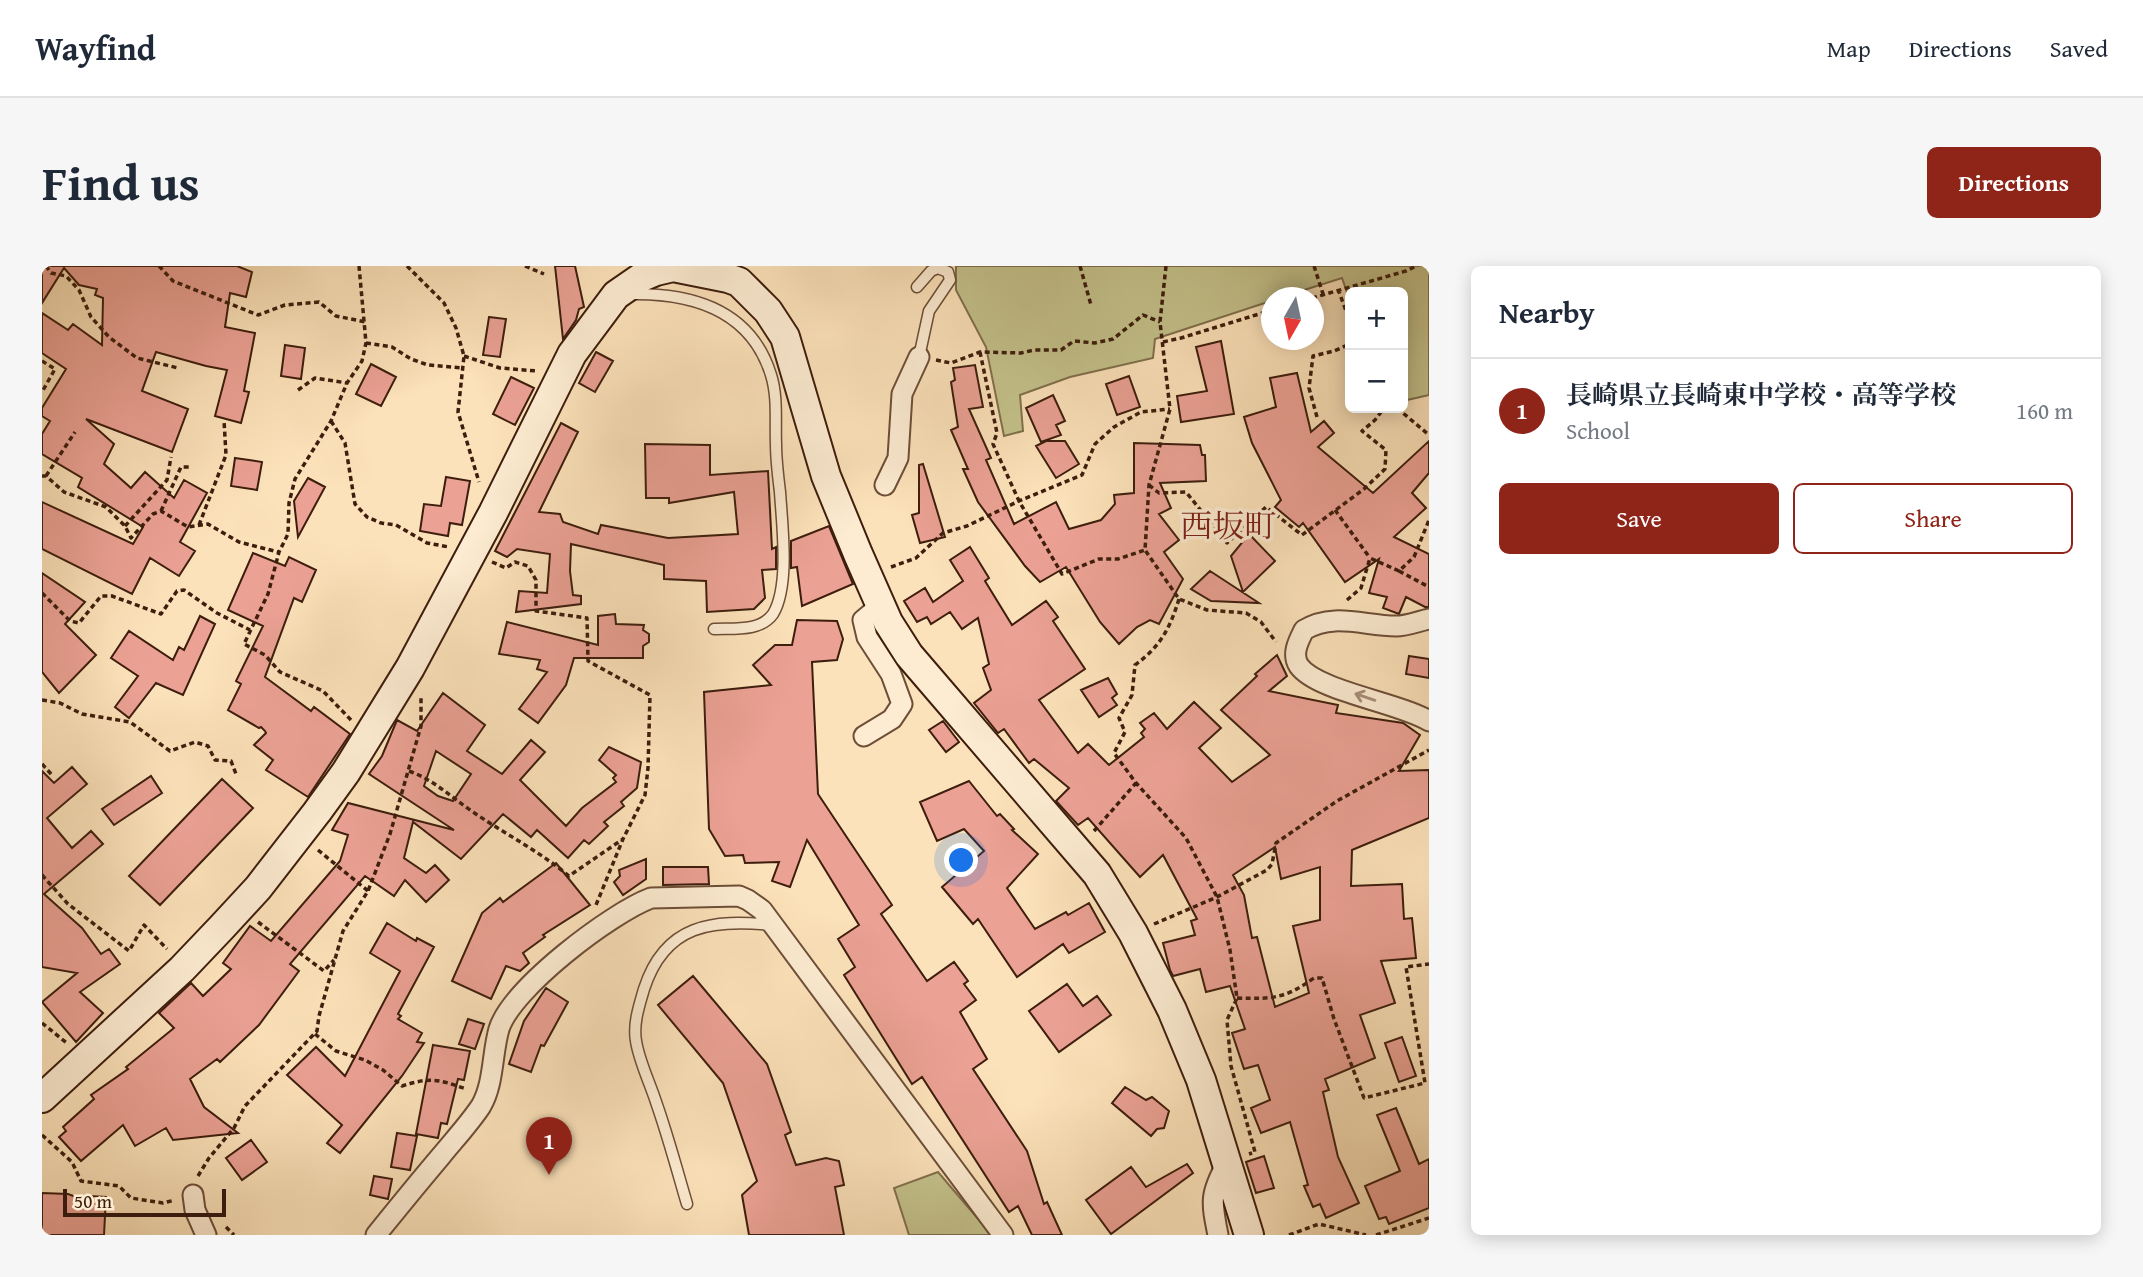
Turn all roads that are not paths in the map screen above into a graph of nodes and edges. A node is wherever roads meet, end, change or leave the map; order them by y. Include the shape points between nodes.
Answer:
1 (917, 287) dead end
2 (616, 295) junction
3 (919, 357) joint
4 (885, 485) dead end
5 (880, 605) junction
6 (1429, 619) edge
7 (714, 629) dead end
8 (1429, 721) edge
9 (864, 736) dead end
10 (772, 925) junction
11 (42, 1098) edge
12 (1227, 1163) junction
13 (193, 1195) road end
14 (687, 1204) dead end
15 (206, 1235) edge
16 (376, 1235) edge
17 (1003, 1235) edge
18 (1218, 1235) edge
19 (1249, 1235) edge

1 - 3 lane via 931,271 948,272 950,279 929,311
2 - 5 street via 642,277 673,267 739,282 758,298 785,337 826,476
2 - 7 lane via 661,294 719,310 755,342 771,373 784,539 778,601 760,626
2 - 11 street via 572,354 410,668 301,835 182,969
3 - 4 street via 902,394 898,458
5 - 9 street via 863,621 902,704 892,719
5 - 12 street via 909,655 1097,874 1172,1010 1201,1080
8 -> 6 street via 1320,681 1296,659 1304,630 1323,621 1400,626
10 - 14 lane via 712,924 681,936 649,972 637,1011 636,1041
10 - 16 street via 755,904 739,896 651,898 578,945 512,1006 500,1028 482,1104
10 - 17 street
12 - 18 street via 1214,1188 1212,1207
12 - 19 street
13 - 15 street

